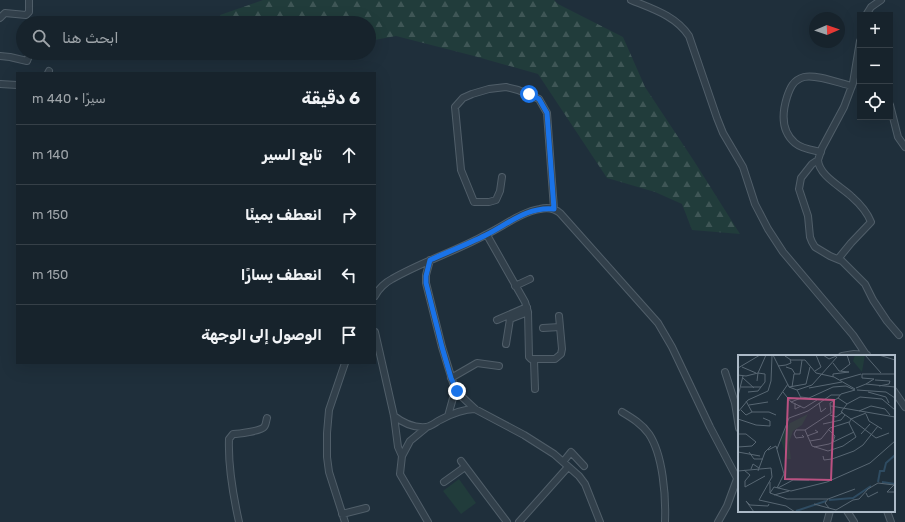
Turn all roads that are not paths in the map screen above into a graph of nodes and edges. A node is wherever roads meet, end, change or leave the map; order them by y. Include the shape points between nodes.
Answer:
1 (29, 0) edge
2 (631, 0) edge
3 (881, 0) edge
4 (868, 12) edge
5 (0, 18) edge
6 (859, 48) edge
7 (0, 56) edge
8 (16, 58) edge
9 (0, 84) edge
10 (16, 85) edge
11 (852, 86) junction
12 (893, 117) edge
13 (905, 147) edge
14 (821, 152) junction
15 (818, 160) junction
16 (502, 177) dead end
17 (554, 209) junction
18 (487, 235) junction
19 (838, 259) junction
20 (430, 260) junction
21 (530, 279) dead end
22 (515, 286) junction
23 (376, 294) edge
24 (527, 310) junction
25 (559, 316) dead end
26 (497, 320) dead end
27 (560, 327) junction
28 (543, 328) dead end
29 (899, 335) dead end
30 (376, 336) edge
31 (506, 344) dead end
32 (848, 355) edge
33 (860, 355) edge
34 (866, 355) edge
35 (534, 360) junction
36 (345, 364) edge
37 (499, 366) dead end
38 (725, 372) dead end
39 (451, 378) junction
40 (535, 389) dead end
41 (457, 391) junction
42 (895, 392) edge
43 (905, 407) edge
44 (475, 409) junction
45 (622, 412) dead end
46 (394, 416) junction
47 (448, 416) junction
48 (266, 418) dead end
49 (738, 422) edge
50 (427, 428) junction
51 (402, 456) junction
52 (563, 462) junction
53 (584, 466) dead end
54 (568, 467) junction
55 (738, 481) edge
56 (444, 482) dead end
57 (366, 508) dead end
58 (830, 512) edge
59 (848, 512) edge
60 (887, 512) edge
61 (342, 514) junction
62 (239, 522) edge
63 (345, 522) edge
64 (428, 522) edge
65 (507, 522) edge
66 (519, 522) edge
67 (600, 522) edge
68 (665, 522) edge
69 (718, 522) edge
70 (827, 522) edge
71 (854, 522) edge
72 (891, 522) edge

1 - 5 street via 29,12 26,15 5,13
2 - 34 street via 668,16 689,36 723,133 743,167 755,204 768,229 783,252
3 - 4 street
6 - 11 street
7 - 8 street
9 - 10 street
11 - 14 street via 844,108
11 - 14 street via 808,76 798,80 790,88 783,108 786,131 798,146
12 - 13 street via 898,137
14 - 15 street
15 - 19 street via 801,178 799,189 808,216 812,242
15 - 19 street via 823,172 852,196 872,222
16 - 17 street via 496,200 474,202 461,170 455,107 462,98 472,94 506,87 539,99 547,113
17 - 18 street via 532,211
17 - 55 street via 658,323
18 - 20 street
18 - 22 street
19 - 29 street via 865,284 873,300
20 - 23 street via 391,279
20 - 39 street via 426,283
21 - 22 street
22 - 24 street
24 - 26 street
24 - 31 street via 510,319
24 - 35 street via 529,357
25 - 27 street
27 - 28 street
27 - 35 street via 561,354 555,359
30 - 46 street
32 - 33 street
35 - 40 street
36 - 61 street via 329,410 327,432 329,472
37 - 39 street via 478,363
38 - 49 street
39 - 41 street
41 - 44 street
41 - 47 street
42 - 43 street
44 - 47 street via 464,409
44 - 52 street via 524,435
45 - 68 street via 641,424 656,450 664,488
46 - 50 street via 401,422
46 - 51 street via 398,447
47 - 50 street
48 - 62 street via 265,427 262,429 233,434 229,439 228,450
50 - 51 street via 410,441
51 - 64 street via 402,480
52 - 53 street via 571,452
52 - 54 street
54 - 66 street
54 - 67 street via 585,484
55 - 69 street
56 - 65 street via 463,464
57 - 61 street
58 - 70 street
59 - 71 street
60 - 72 street
61 - 63 street

